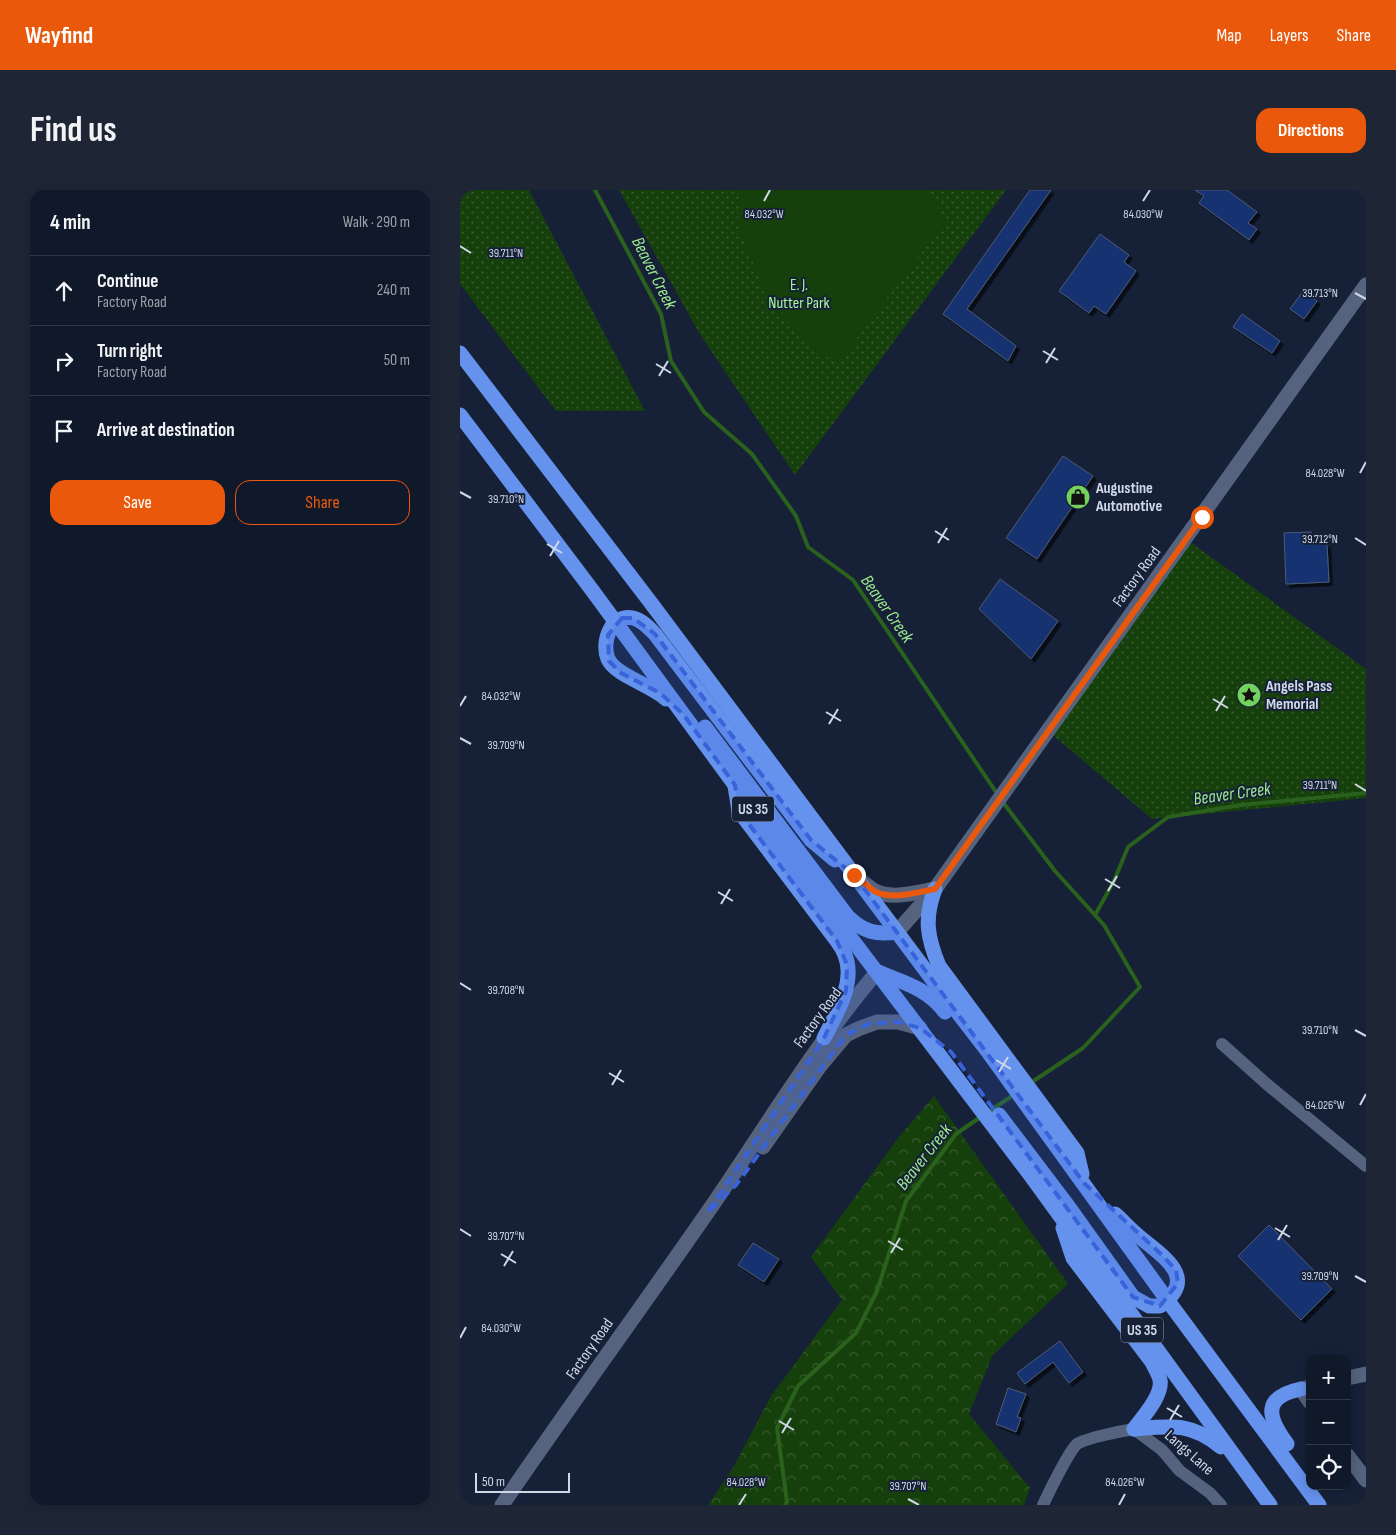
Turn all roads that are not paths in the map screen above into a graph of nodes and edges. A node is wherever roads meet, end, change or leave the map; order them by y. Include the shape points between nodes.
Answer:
1 (1366, 286) edge
2 (460, 353) edge
3 (460, 415) edge
4 (615, 622) junction
5 (631, 645) junction
6 (683, 714) junction
7 (735, 785) junction
8 (854, 875) junction
9 (935, 889) junction
10 (897, 932) junction
11 (877, 972) junction
12 (920, 1028) junction
13 (824, 1038) junction
14 (1222, 1044) dead end
15 (990, 1053) junction
16 (1019, 1150) junction
17 (1366, 1166) edge
18 (1084, 1183) junction
19 (707, 1213) junction
20 (1058, 1213) junction
21 (1168, 1301) junction
22 (1366, 1374) edge
23 (1351, 1377) edge
24 (1305, 1388) edge
25 (1309, 1400) edge
26 (1134, 1428) junction
27 (1235, 1458) junction
28 (1351, 1459) edge
29 (1306, 1470) edge
30 (1366, 1480) edge
31 (1321, 1490) edge
32 (502, 1505) edge
33 (1043, 1505) edge
34 (1221, 1505) edge
35 (1270, 1505) edge
36 (1319, 1505) edge
37 (1331, 1505) edge

1 - 9 street, Factory Road
2 - 8 highway, US 35
3 - 4 highway, US 35
4 - 5 highway, US 35
4 - 6 highway via 608,635 608,661 621,673 660,694
4 - 8 highway via 633,618 655,634 812,840
5 - 6 highway, US 35
5 - 10 highway via 664,672 848,917 871,932
6 - 7 highway, US 35
7 - 11 highway, US 35
7 - 13 highway via 739,811 845,955 846,991
8 - 9 street via 876,892 904,894
8 - 10 highway, US 35
9 - 10 street, Factory Road
9 - 15 highway via 928,916 932,950
10 - 15 highway, US 35
11 - 12 highway, US 35
11 - 13 street, Factory Road
11 - 15 highway via 929,994
12 - 16 highway, US 35 via 962,1075
12 - 19 street, Factory Road via 898,1022 876,1022 846,1035 820,1066 736,1185
13 - 19 street, Factory Road
14 - 17 street
15 - 18 highway, US 35
16 - 20 highway, US 35
16 - 21 highway via 1068,1206 1133,1297 1149,1306 1160,1306
18 - 21 highway, US 35
18 - 21 highway via 1176,1270 1178,1283
19 - 32 street, Factory Road
20 - 26 highway via 1073,1258 1152,1362 1160,1380 1160,1390
20 - 27 highway, US 35
21 - 36 highway, US 35
22 - 23 street
24 - 25 street
24 - 29 highway via 1279,1396 1273,1403 1272,1421
26 - 27 highway via 1172,1425 1194,1430
26 - 33 street via 1077,1444
26 - 34 street, Langs Lane
27 - 35 highway, US 35
28 - 30 street
31 - 37 highway

